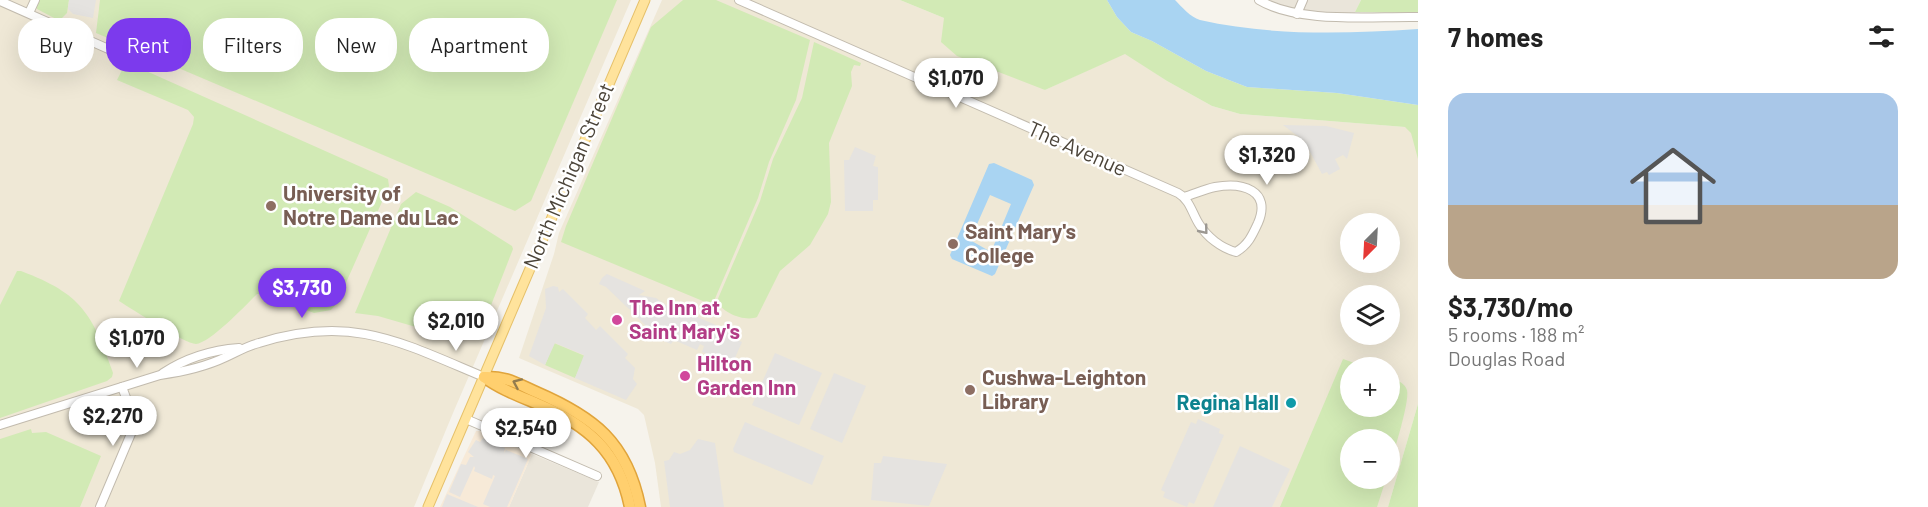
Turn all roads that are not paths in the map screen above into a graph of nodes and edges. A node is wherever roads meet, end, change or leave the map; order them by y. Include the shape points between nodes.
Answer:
1 (35, 0) edge
2 (645, 0) edge
3 (739, 0) edge
4 (1259, 0) edge
5 (1303, 0) edge
6 (0, 1) edge
7 (29, 13) junction
8 (1297, 14) junction
9 (1418, 17) edge
10 (106, 48) edge
11 (1184, 197) junction
12 (484, 377) junction
13 (122, 387) junction
14 (466, 419) junction
15 (0, 425) edge
16 (597, 476) dead end
17 (100, 507) edge
18 (428, 507) edge
19 (630, 507) edge
20 (640, 507) edge

1 - 7 street
2 - 12 main road, North Michigan Street
3 - 11 street, The Avenue
4 - 8 street
5 - 8 street
6 - 7 street
7 - 10 street
8 - 9 street
11 -> 11 street via 1205,233 1221,246 1236,252 1250,241 1261,215 1262,201 1258,195 1242,188 1216,187
12 - 13 street via 383,337 348,330 282,335 198,367
12 - 14 main road, North Michigan Street
12 - 19 highway via 496,387 573,420 590,434 618,470
20 -> 12 highway via 633,478 622,456 594,424 571,408 501,376
13 - 15 street
13 - 17 street via 133,416 133,429
14 - 16 street
14 - 18 main road, North Michigan Street

